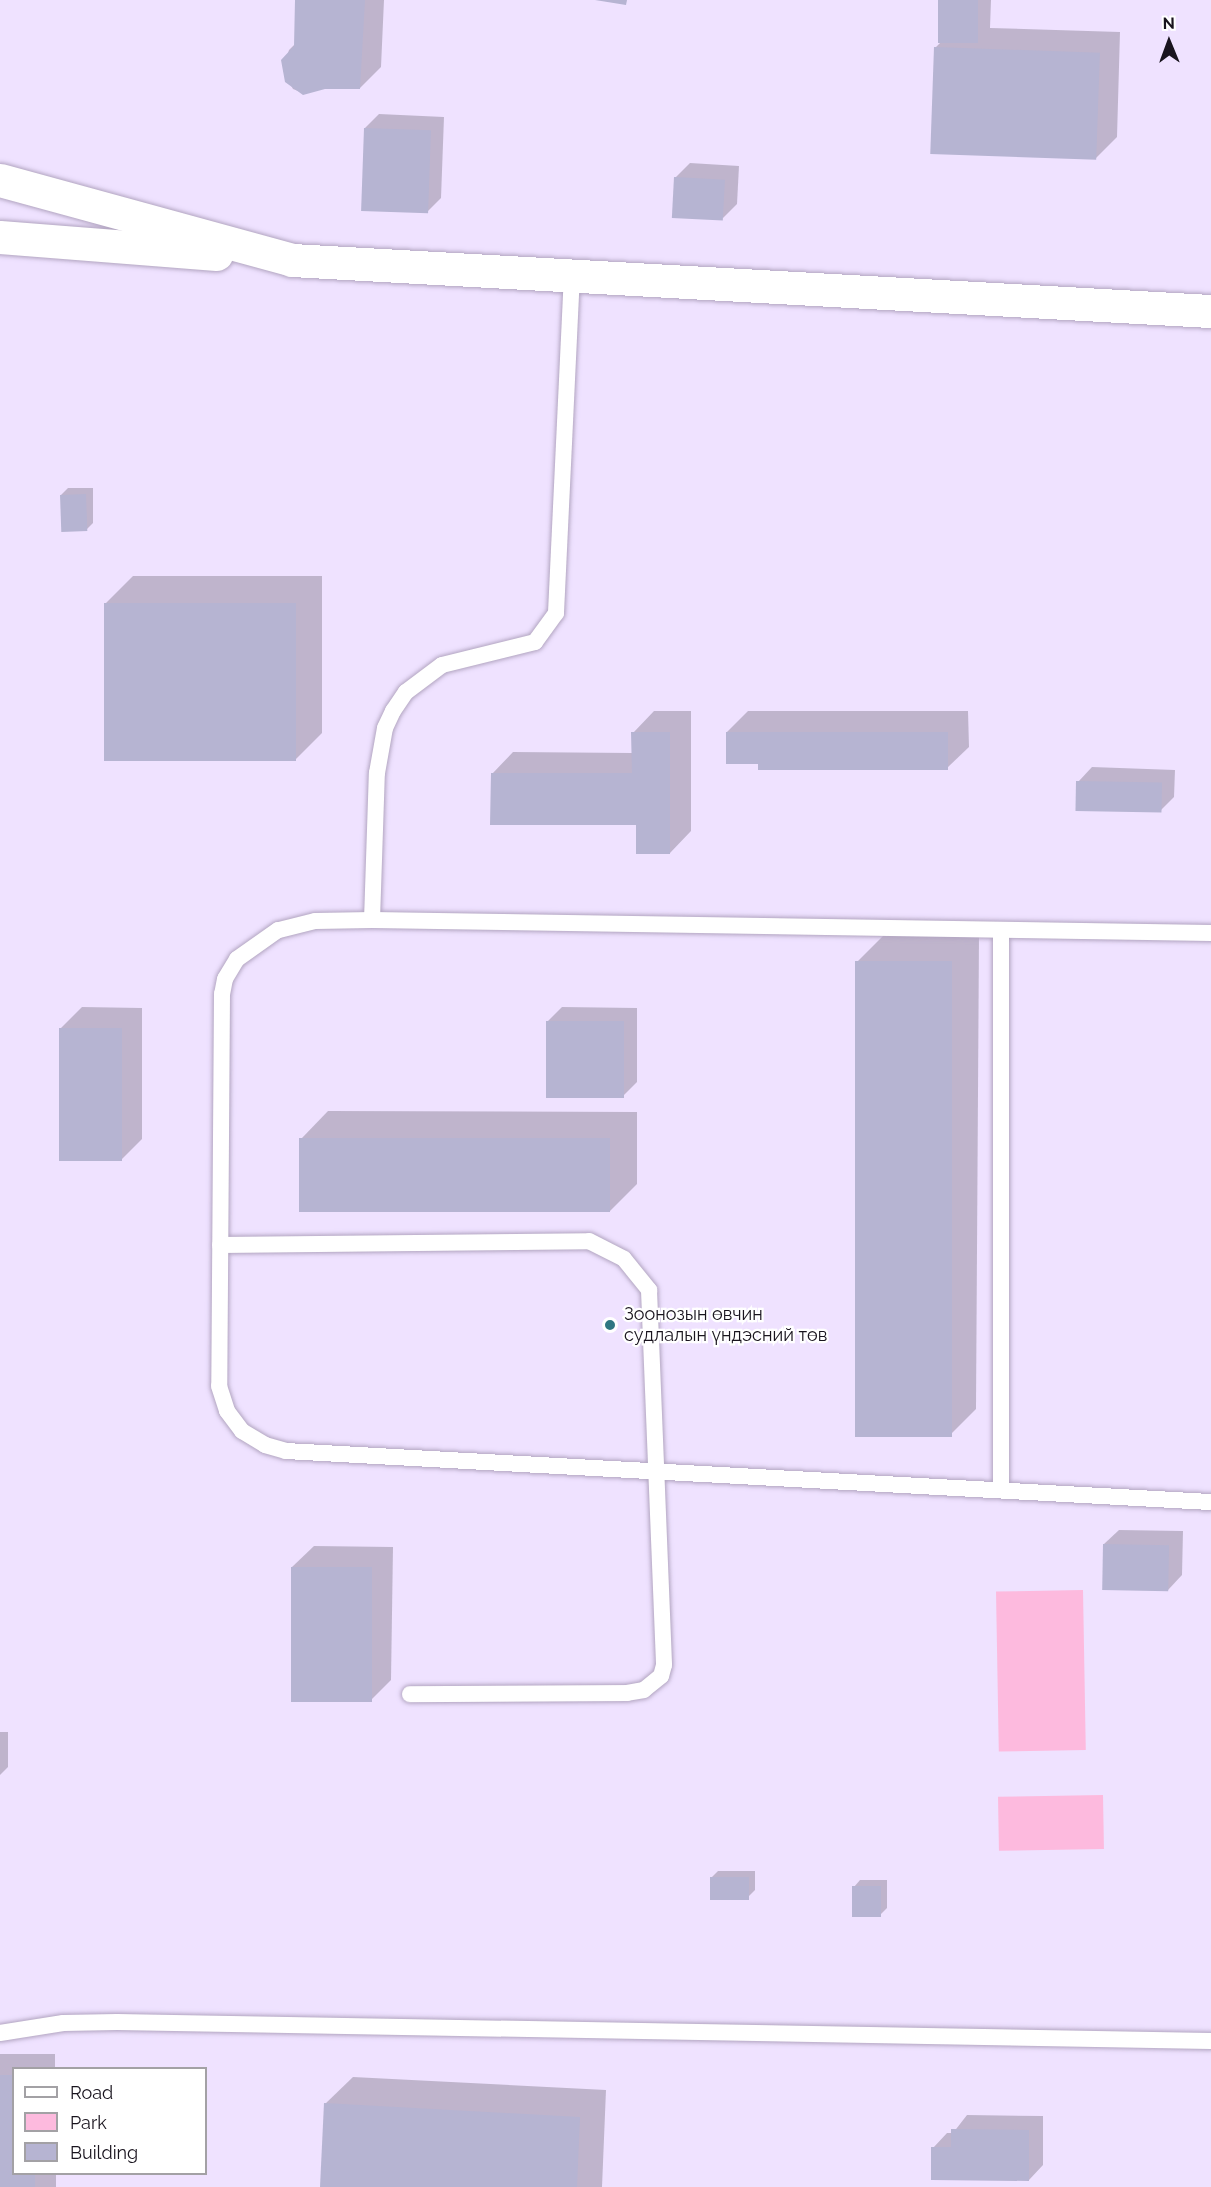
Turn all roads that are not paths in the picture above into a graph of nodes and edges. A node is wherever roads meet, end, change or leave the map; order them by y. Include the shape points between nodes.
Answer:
1 (0, 180) edge
2 (0, 237) edge
3 (292, 260) junction
4 (572, 276) junction
5 (1211, 311) edge
6 (372, 920) junction
7 (1001, 930) junction
8 (1211, 933) edge
9 (220, 1245) junction
10 (658, 1472) junction
11 (1001, 1490) junction
12 (1211, 1502) edge
13 (410, 1694) dead end
14 (0, 2033) edge
15 (1211, 2041) edge

1 - 3 street
2 - 3 street
3 - 4 street
4 - 5 street
4 - 6 lane via 556,613 535,642 442,666 406,692 393,711 385,728 377,773
6 - 7 lane
6 - 9 lane via 315,921 278,930 244,952 225,979
7 - 8 lane
7 - 11 lane
9 - 10 lane via 219,1386 233,1422 253,1439 286,1451
9 - 10 lane via 555,1239 589,1241 613,1251 640,1275 650,1298
10 - 11 lane
10 - 13 lane via 664,1665 657,1681 644,1690 627,1694
11 - 12 lane
14 - 15 lane via 63,2023 152,2022

